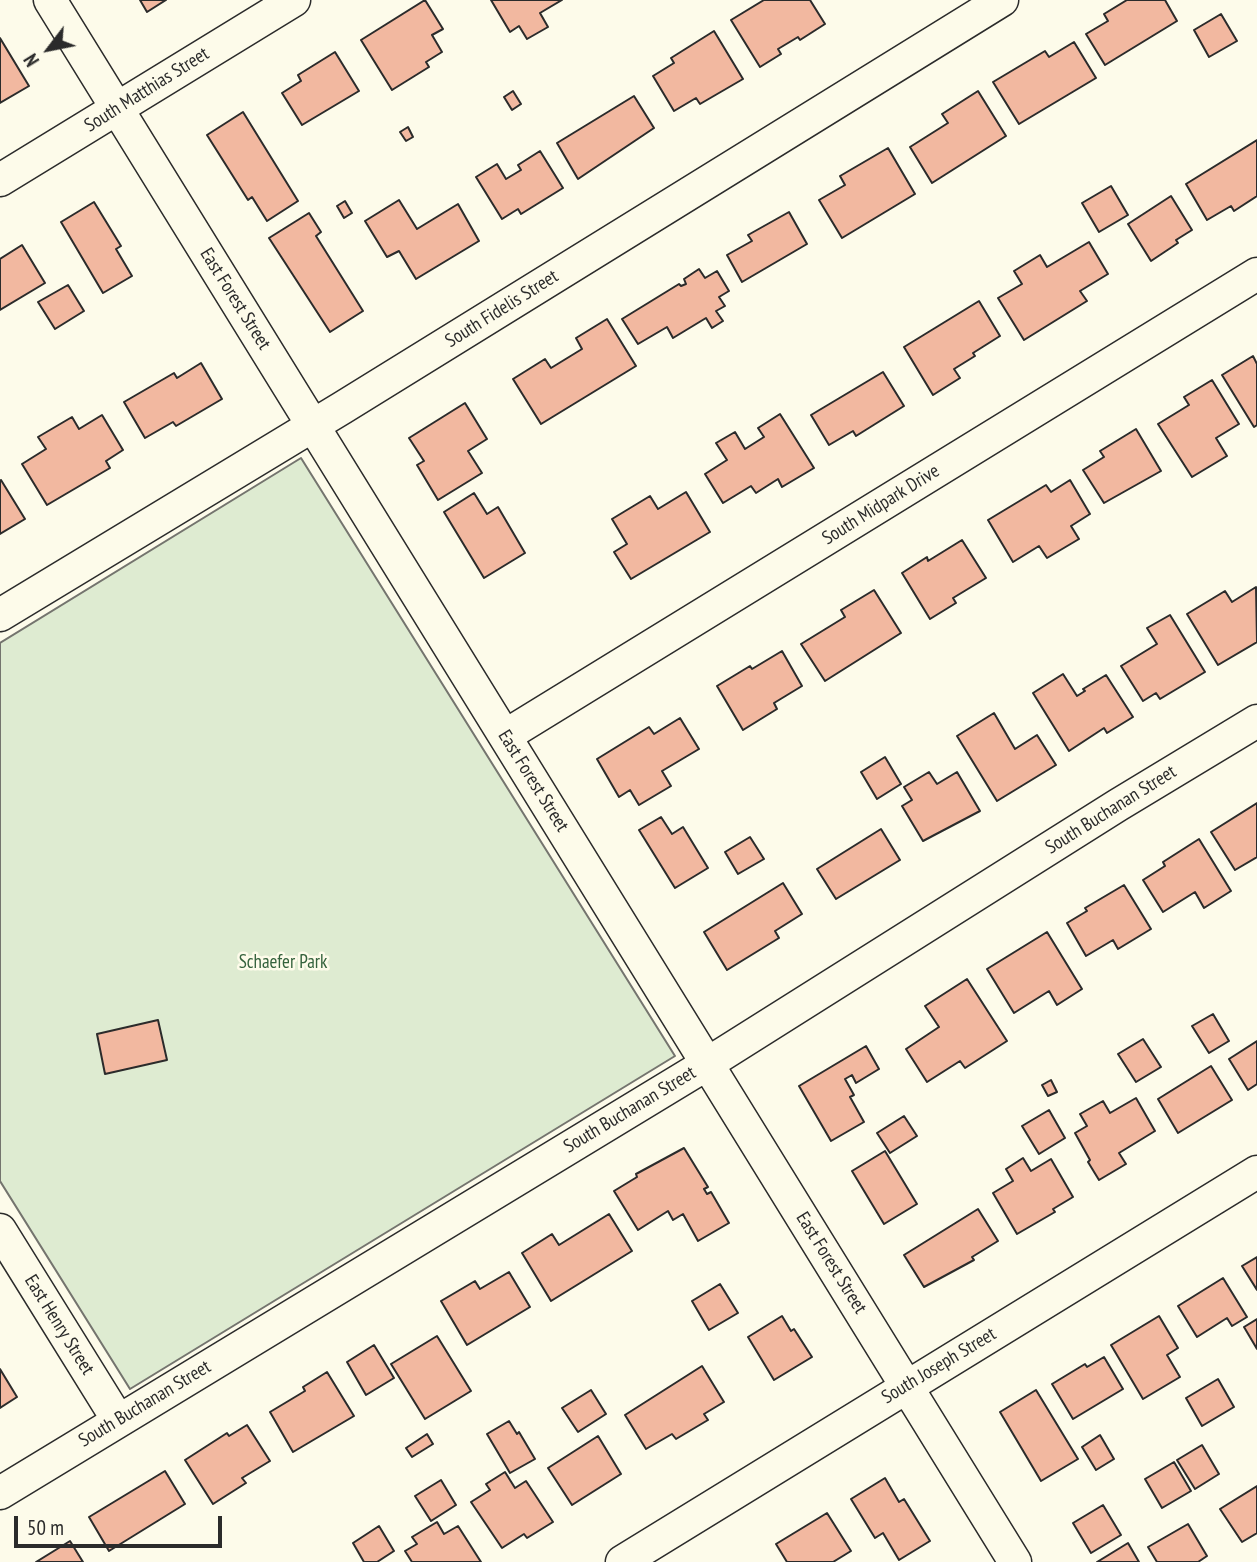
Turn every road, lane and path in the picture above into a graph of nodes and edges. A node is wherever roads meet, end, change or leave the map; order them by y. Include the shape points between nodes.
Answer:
1 (50, 0) edge
2 (294, 0) edge
3 (1002, 0) edge
4 (117, 108) junction
5 (0, 180) edge
6 (1257, 274) edge
7 (313, 426) junction
8 (0, 615) edge
9 (1257, 722) edge
10 (505, 736) junction
11 (707, 1064) junction
12 (1257, 1172) edge
13 (0, 1230) edge
14 (907, 1386) junction
15 (118, 1420) junction
16 (0, 1493) edge
17 (622, 1562) edge
18 (1015, 1562) edge

1 - 4 street, East Forest Street
2 - 4 street, South Matthias Street
3 - 7 street, South Fidelis Street
4 - 5 street, South Matthias Street
4 - 7 street, East Forest Street
6 - 10 street, South Midpark Drive
7 - 8 street, South Fidelis Street
7 - 10 street, East Forest Street
9 - 11 street, South Buchanan Street
10 - 11 street, East Forest Street
11 - 14 street, East Forest Street
11 - 15 street, South Buchanan Street
12 - 14 street, South Joseph Street
13 - 15 street, East Henry Street
14 - 17 street, South Joseph Street
14 - 18 street, East Forest Street
15 - 16 street, South Buchanan Street

